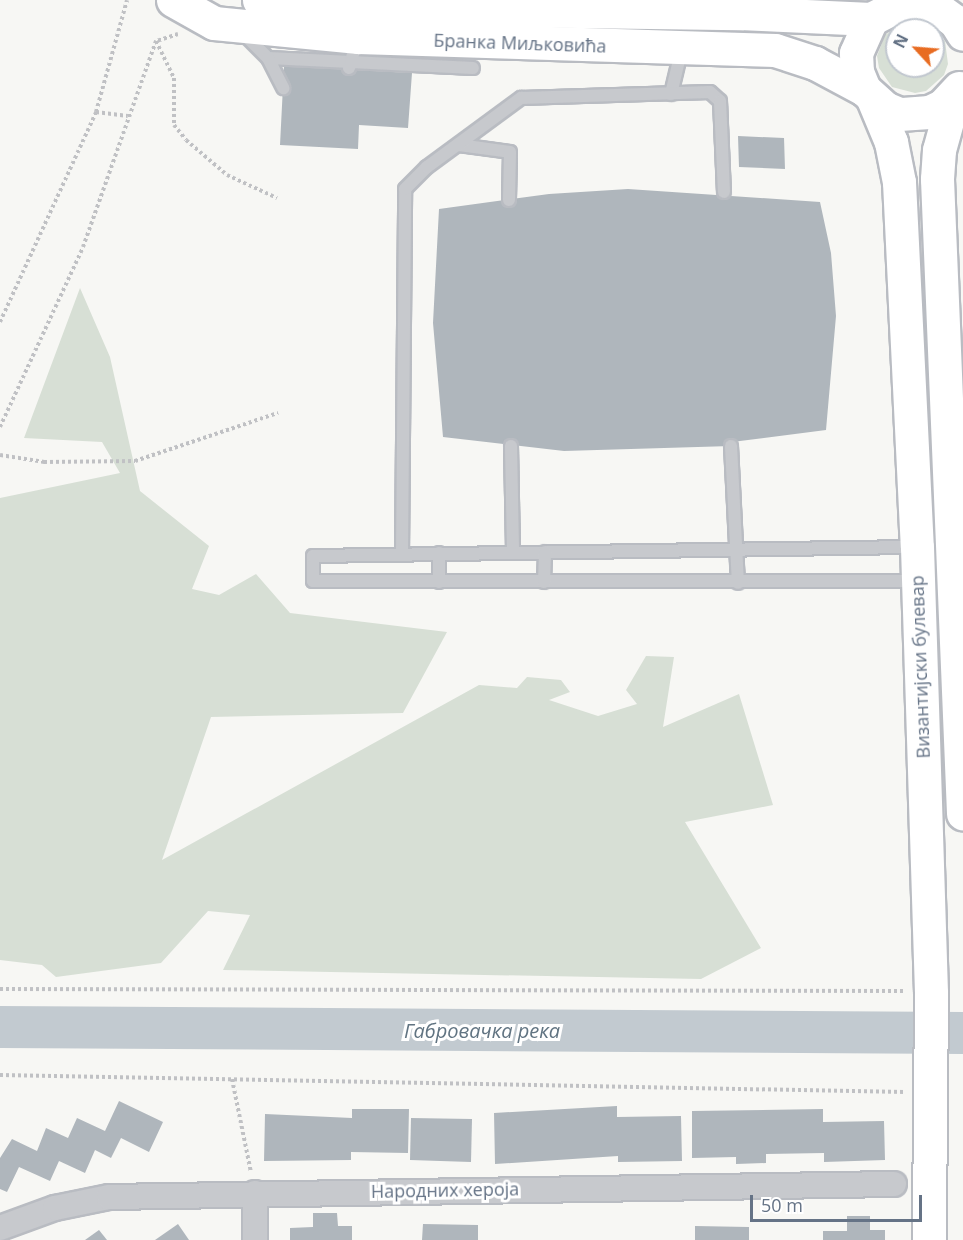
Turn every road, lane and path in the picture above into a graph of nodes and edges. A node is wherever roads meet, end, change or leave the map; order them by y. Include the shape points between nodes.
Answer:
1 (127, 0) edge
2 (173, 0) edge
3 (281, 2) edge
4 (727, 7) edge
5 (878, 11) edge
6 (954, 18) edge
7 (237, 27) junction
8 (189, 31) dead end
9 (156, 41) junction
10 (682, 48) junction
11 (352, 56) junction
12 (268, 58) junction
13 (473, 68) dead end
14 (960, 87) edge
15 (283, 88) dead end
16 (671, 94) junction
17 (868, 94) junction
18 (96, 112) junction
19 (128, 116) junction
20 (459, 145) junction
21 (724, 192) dead end
22 (277, 198) dead end
23 (509, 200) dead end
24 (0, 322) edge
25 (278, 413) dead end
26 (0, 427) edge
27 (511, 446) dead end
28 (731, 446) dead end
29 (0, 455) edge
30 (957, 493) edge
31 (917, 547) junction
32 (736, 551) junction
33 (513, 552) junction
34 (545, 552) junction
35 (439, 553) junction
36 (402, 554) junction
37 (917, 581) junction
38 (439, 582) junction
39 (544, 582) junction
40 (738, 583) junction
41 (963, 813) edge
42 (0, 988) edge
43 (918, 992) junction
44 (0, 1075) edge
45 (231, 1079) junction
46 (898, 1092) dead end
47 (894, 1184) dead end
48 (255, 1193) junction
49 (0, 1228) edge
50 (255, 1240) edge
51 (929, 1240) edge

1 - 18 path
2 - 7 street, Бранка Миљковића via 214,23
3 - 4 street, Бранка Миљковића
4 - 5 street, Бранка Миљковића
5 - 6 street via 905,2 920,2
5 - 17 street, Византијски булевар via 856,53 857,72
7 - 11 street, Бранка Миљковића
7 - 12 lane
8 - 9 path
9 - 19 path
9 - 22 path via 174,78 174,125 227,175
10 - 11 street, Бранка Миљковића
10 - 16 lane
10 - 17 street, Бранка Миљковића via 776,50 815,63
11 - 12 lane
11 - 13 lane
12 - 15 lane
14 - 17 street, Бранка Миљковића via 936,109 914,115 885,108
14 - 30 street via 939,150 937,179
16 - 20 lane via 520,98
16 - 21 lane via 710,93 720,101
17 - 31 street, Византијски булевар via 898,167
18 - 19 path
18 - 24 path
19 - 26 path via 83,247
20 - 23 lane via 510,152
20 - 36 lane via 405,189
25 - 29 path via 135,461 44,462
27 - 33 lane
28 - 32 lane
30 - 41 street
31 - 32 lane
31 - 37 street, Византијски булевар
32 - 34 lane
32 - 40 lane
33 - 34 lane
33 - 35 lane
34 - 39 lane
35 - 36 lane
35 - 38 lane
36 - 38 lane via 313,556 313,581
37 - 40 lane
37 - 43 street, Византијски булевар
38 - 39 lane
39 - 40 lane
42 - 43 path
43 - 51 street, Византијски булевар via 931,1083
44 - 45 path
45 - 46 path
45 - 48 path
47 - 48 street, Народних хероја
48 - 49 street, Народних хероја via 109,1197 56,1208
48 - 50 street

